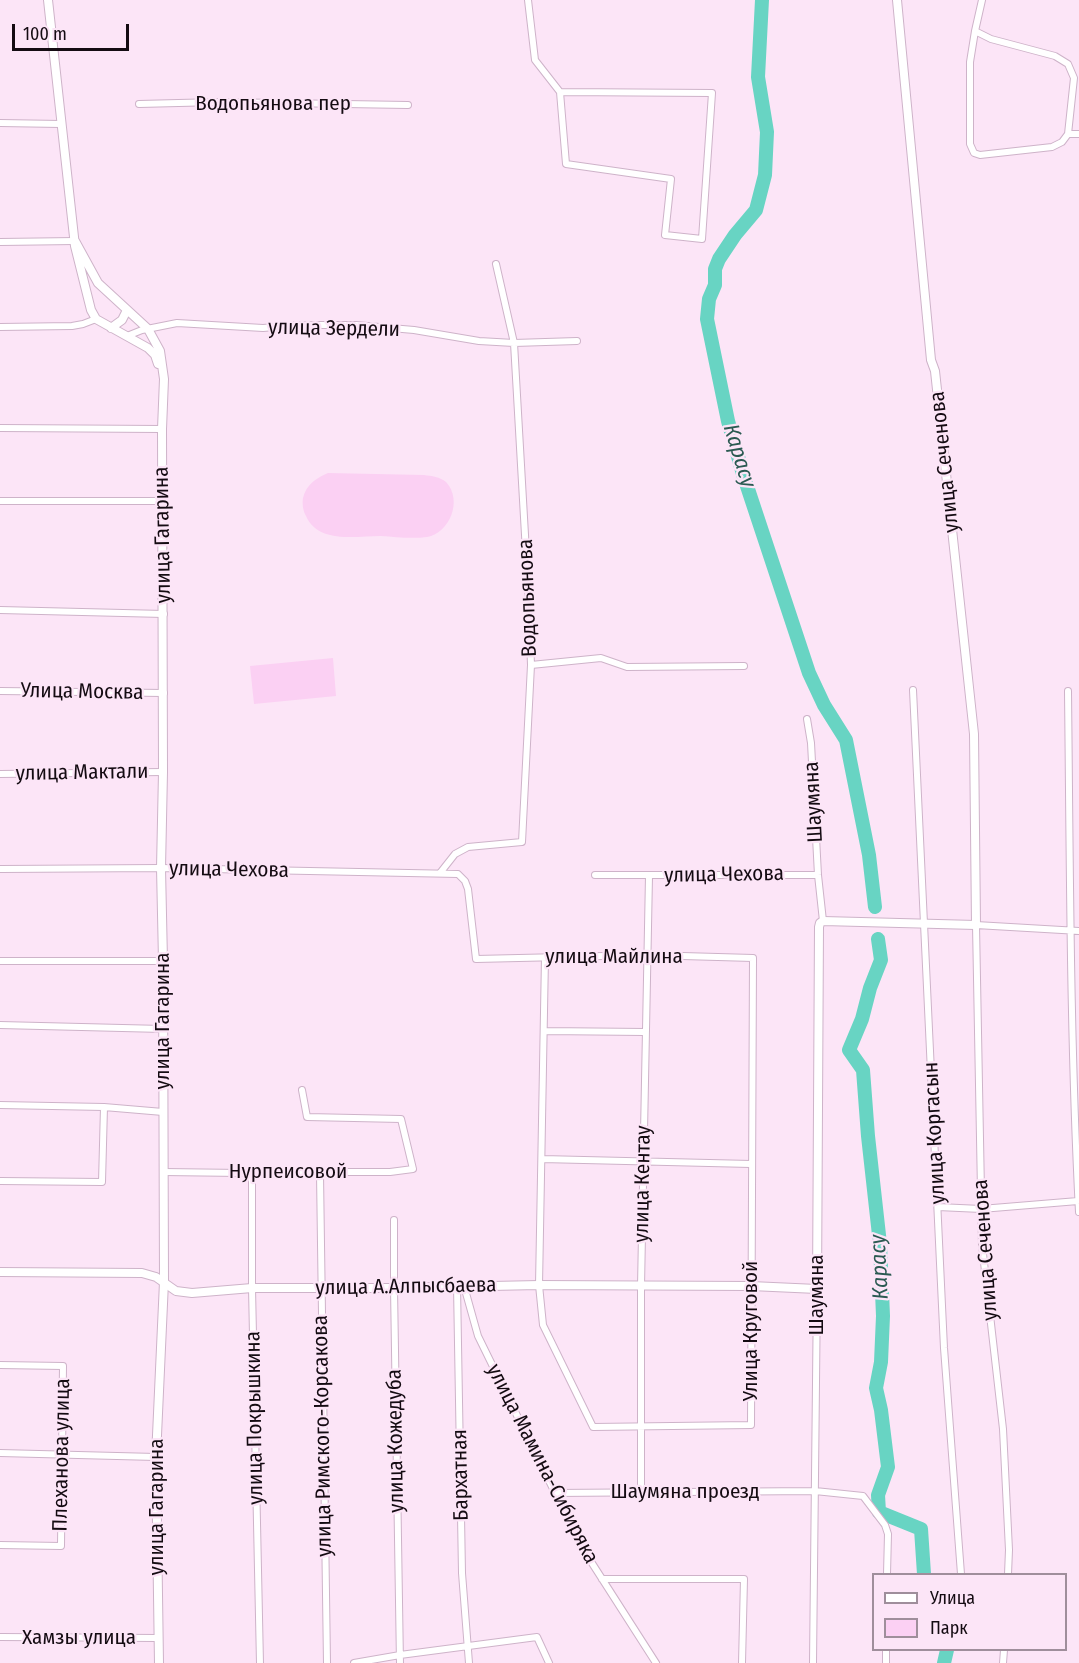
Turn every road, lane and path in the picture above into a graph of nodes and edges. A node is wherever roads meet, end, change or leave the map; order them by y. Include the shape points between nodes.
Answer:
1 (48, 0) edge
2 (528, 0) edge
3 (897, 0) edge
4 (982, 0) edge
5 (975, 30) junction
6 (560, 92) junction
7 (139, 104) dead end
8 (408, 105) dead end
9 (0, 123) edge
10 (61, 124) junction
11 (1068, 134) junction
12 (1079, 134) edge
13 (75, 241) junction
14 (0, 242) edge
15 (496, 264) dead end
16 (98, 283) junction
17 (86, 289) junction
18 (127, 310) junction
19 (96, 319) junction
20 (0, 327) edge
21 (111, 328) junction
22 (148, 329) junction
23 (127, 336) junction
24 (577, 341) dead end
25 (514, 343) junction
26 (164, 378) junction
27 (0, 428) edge
28 (162, 429) junction
29 (0, 501) edge
30 (162, 501) junction
31 (0, 610) edge
32 (164, 614) junction
33 (531, 665) junction
34 (744, 666) dead end
35 (913, 690) dead end
36 (0, 691) edge
37 (1068, 691) dead end
38 (164, 693) junction
39 (807, 719) dead end
40 (164, 772) junction
41 (0, 774) edge
42 (161, 868) junction
43 (0, 869) edge
44 (440, 873) junction
45 (595, 875) dead end
46 (818, 875) junction
47 (649, 876) junction
48 (925, 923) junction
49 (821, 924) junction
50 (976, 925) junction
51 (1070, 930) junction
52 (1079, 931) edge
53 (646, 955) junction
54 (545, 957) junction
55 (753, 958) joint
56 (476, 959) joint
57 (0, 961) edge
58 (163, 961) junction
59 (0, 1025) edge
60 (163, 1029) junction
61 (544, 1031) junction
62 (645, 1032) junction
63 (302, 1090) dead end
64 (0, 1105) edge
65 (104, 1107) junction
66 (163, 1112) junction
67 (542, 1159) junction
68 (644, 1162) junction
69 (751, 1164) junction
70 (163, 1173) junction
71 (252, 1173) junction
72 (320, 1174) junction
73 (0, 1181) edge
74 (1078, 1201) edge
75 (938, 1207) junction
76 (981, 1209) junction
77 (1079, 1212) edge
78 (394, 1220) dead end
79 (0, 1272) edge
80 (164, 1282) junction
81 (539, 1285) junction
82 (461, 1286) junction
83 (641, 1286) junction
84 (751, 1286) junction
85 (252, 1288) junction
86 (321, 1288) junction
87 (394, 1288) junction
88 (817, 1289) junction
89 (0, 1365) edge
90 (640, 1427) junction
91 (0, 1453) edge
92 (61, 1454) junction
93 (156, 1457) junction
94 (815, 1491) junction
95 (641, 1492) junction
96 (554, 1493) junction
97 (0, 1545) edge
98 (887, 1573) edge
99 (961, 1573) edge
100 (1008, 1573) edge
101 (602, 1580) junction
102 (0, 1637) edge
103 (158, 1638) junction
104 (467, 1647) junction
105 (400, 1655) junction
106 (159, 1663) edge
107 (260, 1663) edge
108 (327, 1663) edge
109 (354, 1663) edge
110 (400, 1663) edge
111 (469, 1663) edge
112 (549, 1663) edge
113 (656, 1663) edge
114 (742, 1663) edge
115 (813, 1663) edge

1 - 10 main road, улица Гагарина
2 - 6 street via 535,60
3 - 50 street, улица Сеченова via 931,360 974,734
4 - 5 street
5 - 11 street via 991,39 1056,56 1068,64 1074,78
5 - 11 street via 970,62 970,144 974,153 1052,147
6 - 6 street via 566,164 671,179 665,235 702,239 712,93
7 - 8 street, Водопьянова пер
9 - 10 street
10 - 13 main road, улица Гагарина
11 - 12 street
13 - 14 street
13 - 16 main road, улица Гагарина
13 - 17 main road, улица Гагарина
15 - 25 street, Водопьянова
16 - 17 main road via 90,282
16 - 18 main road, улица Гагарина
17 - 19 main road, улица Гагарина
18 - 21 main road
18 - 22 main road, улица Гагарина
19 - 20 street via 72,326
19 - 21 main road, улица Гагарина
21 - 23 main road, улица Гагарина
22 - 23 street, улица Зердели
22 - 25 street, улица Зердели via 177,323 263,328 356,325
22 - 26 main road, улица Гагарина via 160,351
23 - 26 main road, улица Гагарина via 154,354
24 - 25 street, улица Зердели
25 - 33 street, Водопьянова
26 - 28 main road, улица Гагарина
27 - 28 street
28 - 30 main road, улица Гагарина
29 - 30 street
30 - 32 main road, улица Гагарина
31 - 32 street
32 - 38 main road, улица Гагарина
33 - 34 street via 601,658 627,667
33 - 44 street, Водопьянова via 522,842 468,847 455,854
35 - 48 street, улица Коргасын
36 - 38 street, Улица Москва
37 - 51 street
38 - 40 main road, улица Гагарина
39 - 46 street, Шаумяна
40 - 41 street, улица Мактали
40 - 42 main road, улица Гагарина
42 - 43 street, улица Чехова
42 - 44 street, улица Чехова
42 - 58 main road, улица Гагарина
44 - 56 street, улица Чехова via 458,874 465,881
45 - 47 street, улица Чехова
46 - 47 street, улица Чехова
46 - 49 street, Шаумяна
47 - 53 street, улица Кентау
48 - 49 street
48 - 50 street
48 - 75 street, улица Коргасын
49 - 88 street, Шаумяна
50 - 51 street
50 - 76 street, улица Сеченова
51 - 52 street
51 - 74 street
53 - 54 street, улица Майлина
53 - 55 street, улица Майлина
53 - 62 street, улица Кентау
54 - 56 street, улица Майлина
54 - 61 street, Улица Круговой
55 - 69 street, Улица Круговой
57 - 58 street
58 - 60 main road, улица Гагарина
59 - 60 street
60 - 66 main road, улица Гагарина
61 - 62 street
61 - 67 street, Улица Круговой
62 - 68 street, улица Кентау
63 - 72 street, Нурпеисовой via 307,1117 401,1119 413,1169
64 - 65 street
65 - 66 street
65 - 73 street via 102,1182
66 - 70 main road, улица Гагарина
67 - 68 street
67 - 81 street, Улица Круговой
68 - 69 street
68 - 83 street, улица Кентау
69 - 84 street, Улица Круговой
70 - 71 street, Нурпеисовой
70 - 80 main road, улица Гагарина
71 - 72 street, Нурпеисовой
71 - 85 street, улица Покрышкина
72 - 86 street, улица Римского-Корсакова
74 - 76 street
74 - 77 street
75 - 76 street
75 - 99 street, улица Коргасын
76 - 100 street, улица Сеченова via 1003,1429
78 - 87 street, улица Кожедуба
79 - 80 street, улица А.Алпысбаева via 142,1273
80 - 85 street, улица А.Алпысбаева via 176,1291 192,1293
80 - 93 main road, улица Гагарина
81 - 82 street, улица А.Алпысбаева
81 - 83 street, улица А.Алпысбаева
81 - 90 street, Улица Круговой via 543,1325 594,1427
82 - 87 street, улица А.Алпысбаева
82 - 96 street, улица Мамина-Сибиряка via 478,1336
82 - 104 street, Бархатная via 462,1573
83 - 84 street, улица А.Алпысбаева
83 - 90 street, улица Кентау
84 - 88 street, улица А.Алпысбаева
84 - 90 street, Улица Круговой via 751,1425
85 - 86 street, улица А.Алпысбаева
85 - 107 street, улица Покрышкина
86 - 87 street, улица А.Алпысбаева
86 - 108 street, улица Римского-Корсакова
87 - 105 street, улица Кожедуба
88 - 94 street, Шаумяна
89 - 92 street, Плеханова улица via 63,1366
90 - 95 street, улица Кентау
91 - 92 street
92 - 93 street
92 - 97 street, Плеханова улица via 61,1546
93 - 103 main road, улица Гагарина
94 - 95 street, Шаумяна проезд
94 - 98 street, Шаумяна проезд via 863,1496 885,1524
94 - 115 street, Шаумяна
95 - 96 street, Шаумяна проезд
96 - 101 street, улица Мамина-Сибиряка
101 - 113 street, улица Мамина-Сибиряка
101 - 114 street via 744,1579
102 - 103 street, Хамзы улица
103 - 106 main road, улица Гагарина
104 - 105 street
104 - 111 street, Бархатная
104 - 112 street via 537,1637
105 - 109 street
105 - 110 street, улица Кожедуба

